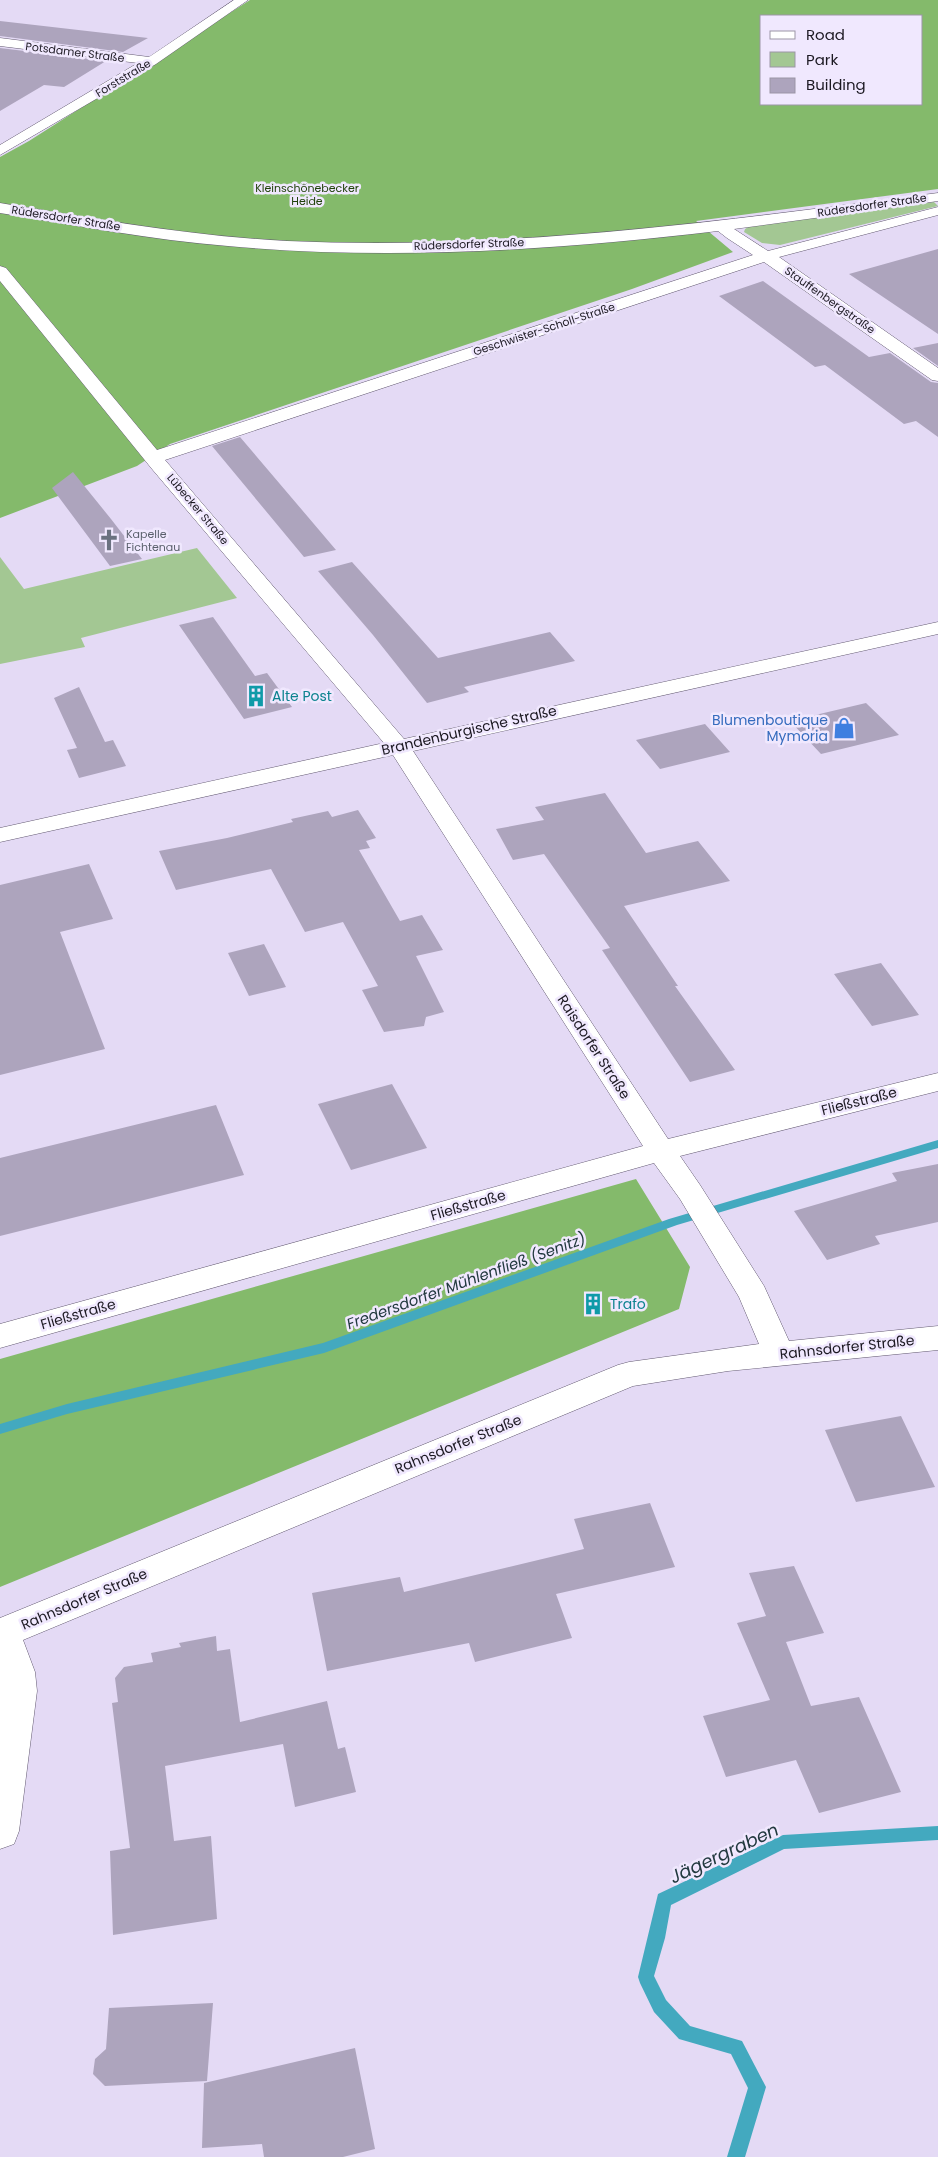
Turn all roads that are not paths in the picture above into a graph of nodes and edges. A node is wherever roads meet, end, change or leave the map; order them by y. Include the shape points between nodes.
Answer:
1 (242, 0) edge
2 (0, 42) edge
3 (151, 61) junction
4 (0, 151) edge
5 (938, 197) edge
6 (0, 208) edge
7 (938, 211) edge
8 (721, 226) junction
9 (766, 256) junction
10 (0, 271) edge
11 (938, 376) edge
12 (153, 457) junction
13 (938, 628) edge
14 (398, 746) junction
15 (0, 835) edge
16 (938, 1082) edge
17 (661, 1151) junction
18 (0, 1336) edge
19 (938, 1338) edge
20 (779, 1354) junction
21 (2, 1634) edge
22 (0, 1831) edge

1 - 3 street, Forststraße
2 - 3 street, Potsdamer Straße
3 - 4 street, Forststraße
5 - 8 street, Rüdersdorfer Straße
6 - 8 street, Rüdersdorfer Straße via 230,242 339,246 522,243
7 - 9 street, Geschwister-Scholl-Straße
8 - 9 street, Stauffenbergstraße
9 - 11 street, Stauffenbergstraße
9 - 12 street, Geschwister-Scholl-Straße
10 - 12 street, Lübecker Straße
12 - 14 street, Lübecker Straße
13 - 14 street, Brandenburgische Straße
14 - 15 street, Brandenburgische Straße
14 - 17 street, Raisdorfer Straße
16 - 17 street, Fließstraße
17 - 18 street, Fließstraße
17 - 20 street, Raisdorfer Straße via 753,1294
19 - 20 street, Rahnsdorfer Straße
20 - 21 street, Rahnsdorfer Straße via 629,1374
21 - 22 street via 17,1672 19,1691

